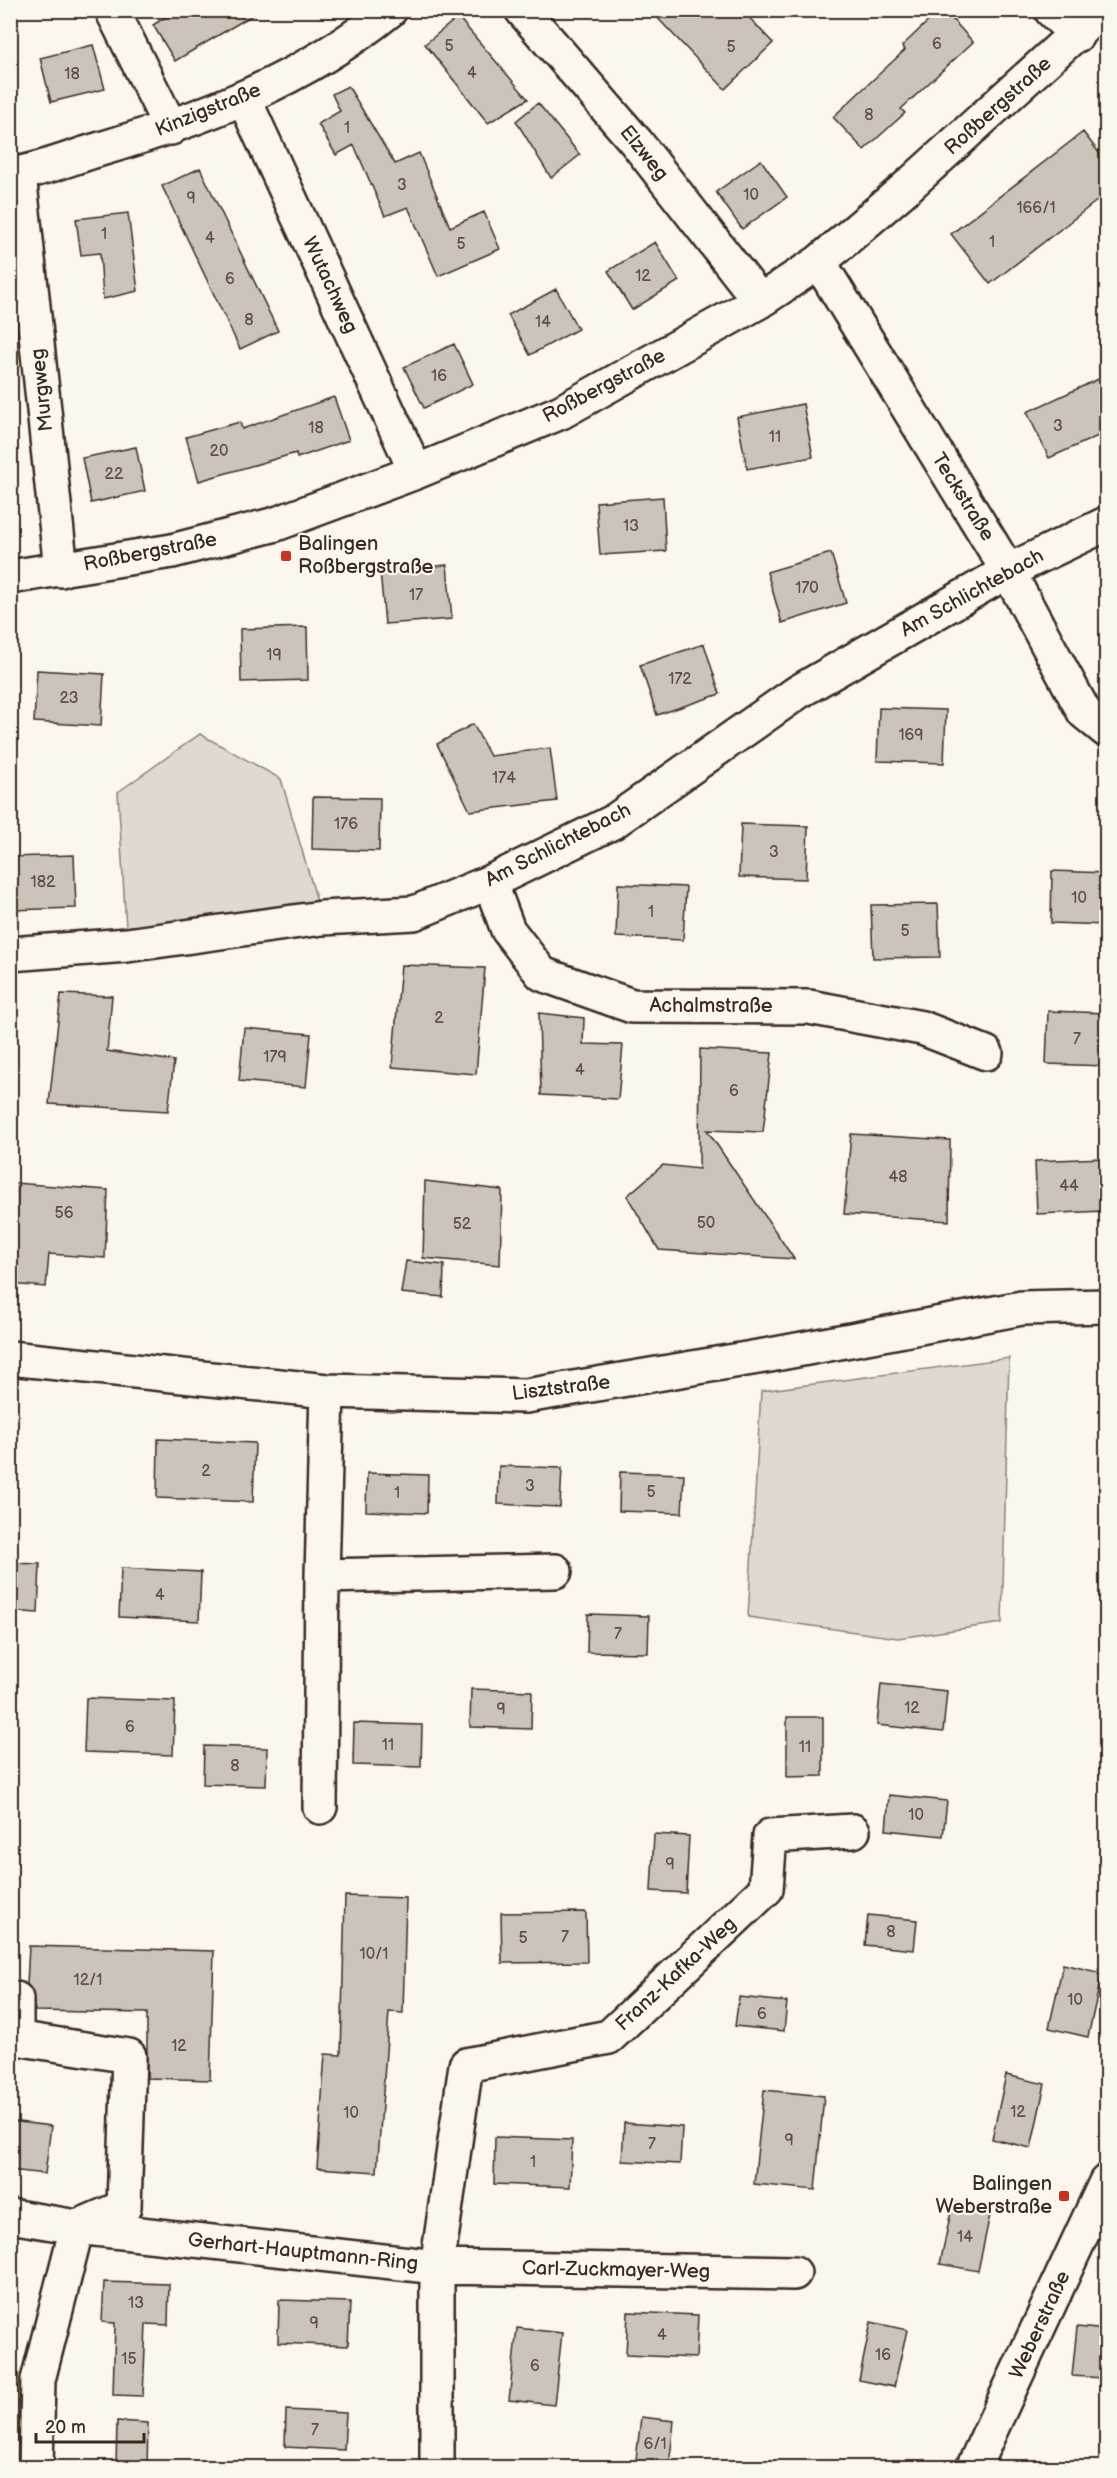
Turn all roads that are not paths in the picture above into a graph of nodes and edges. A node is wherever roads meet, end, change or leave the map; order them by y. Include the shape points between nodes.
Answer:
1 (112, 10) edge
2 (390, 10) edge
3 (522, 10) edge
4 (1051, 10) edge
5 (1102, 10) edge
6 (1077, 35) junction
7 (244, 99) junction
8 (171, 128) junction
9 (15, 174) edge
10 (819, 262) junction
11 (760, 301) junction
12 (416, 472) junction
13 (1107, 524) edge
14 (61, 570) junction
15 (1008, 571) junction
16 (10, 577) edge
17 (1107, 730) edge
18 (490, 882) junction
19 (10, 954) edge
20 (986, 1053) dead end
21 (1107, 1306) edge
22 (10, 1358) edge
23 (327, 1391) junction
24 (555, 1571) dead end
25 (322, 1576) junction
26 (320, 1807) dead end
27 (853, 1831) dead end
28 (16, 1999) dead end
29 (1107, 2182) edge
30 (10, 2216) edge
31 (77, 2227) junction
32 (437, 2267) junction
33 (794, 2273) dead end
34 (36, 2468) edge
35 (436, 2468) edge
36 (973, 2468) edge

1 - 8 street
2 - 7 street, Kinzigstraße via 358,36
3 - 11 street, Elzweg via 636,142
4 - 6 street
5 - 6 street, Roßbergstraße
6 - 10 street, Roßbergstraße
7 - 8 street, Kinzigstraße
7 - 12 street, Wutachweg
8 - 9 street, Kinzigstraße
9 - 14 street, Murgweg
10 - 11 street, Roßbergstraße
10 - 15 street, Teckstraße
11 - 12 street, Roßbergstraße via 561,412
12 - 14 street, Roßbergstraße via 276,524 172,551
13 - 15 street, Am Schlichtebach
14 - 16 street, Roßbergstraße
15 - 17 street, Teckstraße via 1084,712
15 - 18 street, Am Schlichtebach via 798,692 613,822
18 - 19 street, Am Schlichtebach via 414,913 322,918 127,945
18 - 20 street, Achalmstraße via 508,930 542,974 632,1006 809,1007 922,1028
21 - 23 street, Lisztstraße via 1022,1308 526,1396
22 - 23 street, Lisztstraße
23 - 25 street
24 - 25 street
25 - 26 street
27 - 32 street, Franz-Kafka-Weg via 770,1836 766,1889 609,2037 466,2066
28 - 31 street via 16,2038 129,2056 124,2207
29 - 36 street, Weberstraße
30 - 31 street, Gerhart-Hauptmann-Ring
31 - 32 street, Gerhart-Hauptmann-Ring
31 - 34 street via 38,2380
32 - 33 street, Carl-Zuckmayer-Weg
32 - 35 street, Gerhart-Hauptmann-Ring

